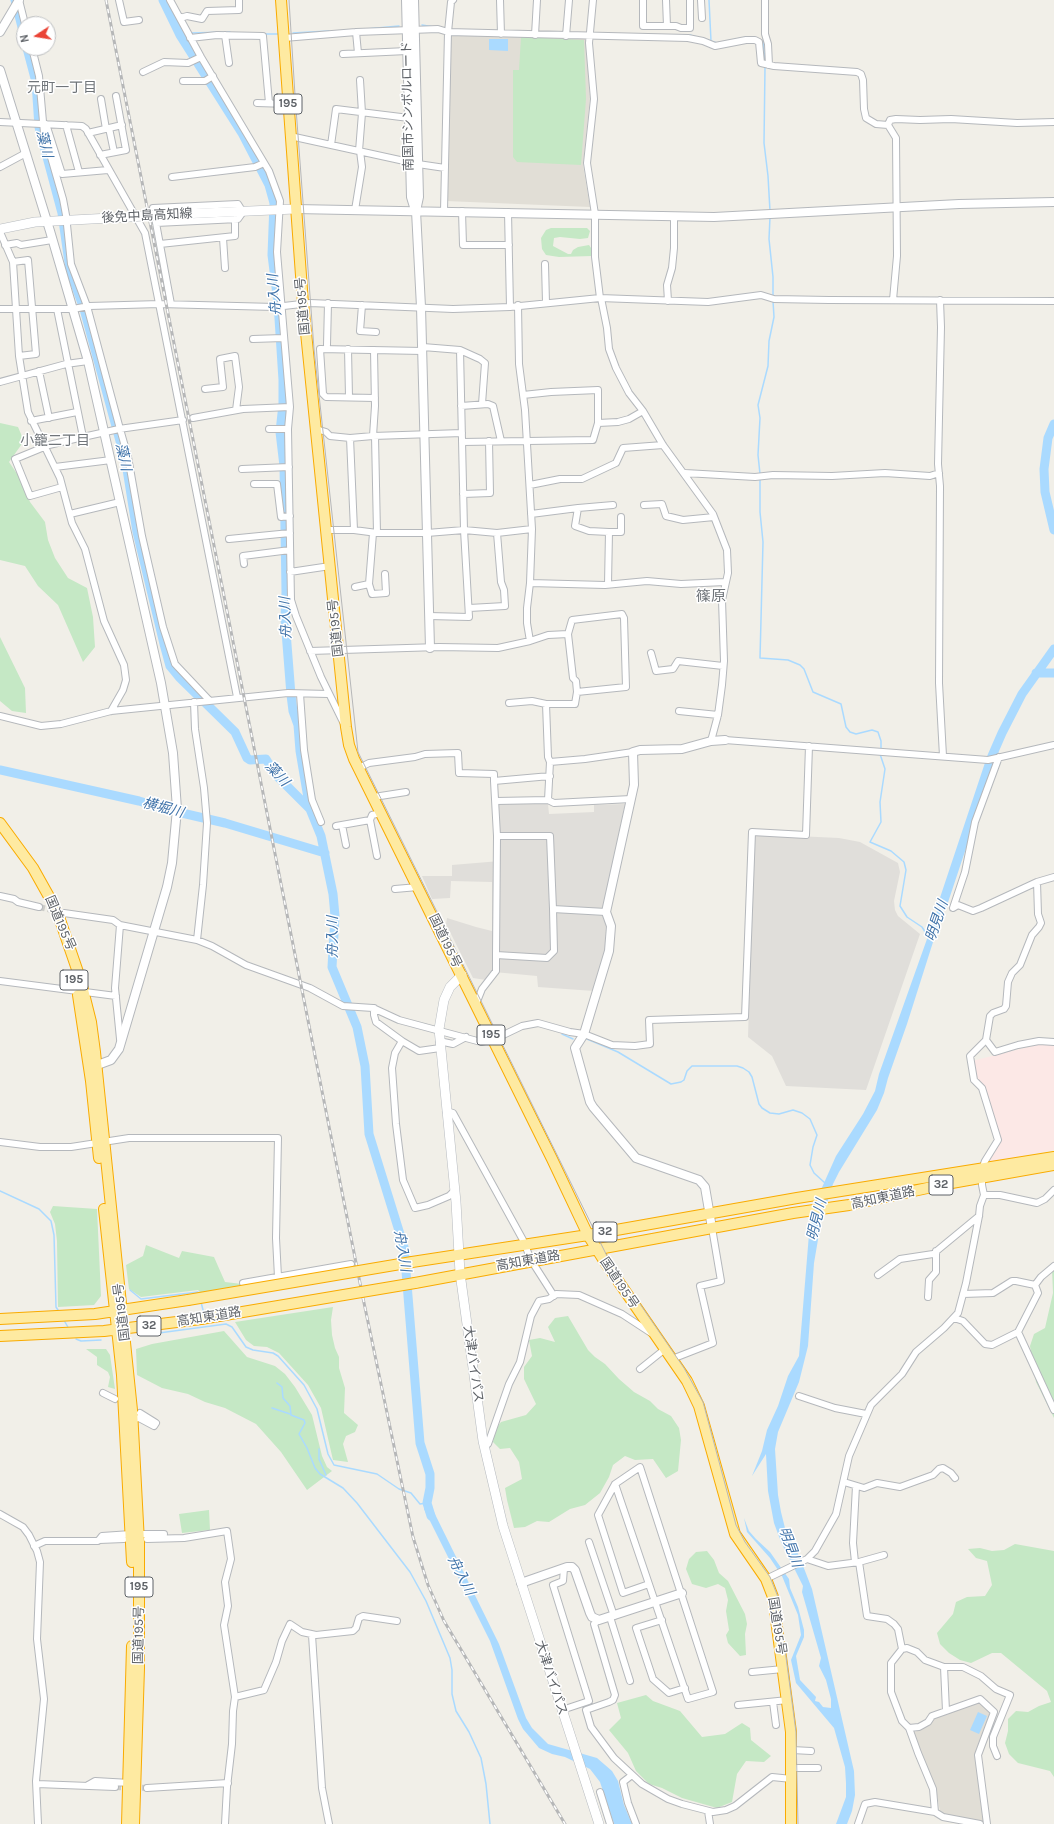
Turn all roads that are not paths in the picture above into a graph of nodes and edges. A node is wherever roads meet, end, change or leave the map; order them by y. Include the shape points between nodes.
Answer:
1 (118, 0) edge
2 (170, 0) edge
3 (239, 0) edge
4 (281, 0) edge
5 (406, 0) edge
6 (414, 0) edge
7 (453, 0) edge
8 (500, 0) edge
9 (537, 0) edge
10 (569, 0) edge
11 (593, 0) edge
12 (643, 0) edge
13 (666, 0) edge
14 (690, 0) edge
15 (701, 0) edge
16 (765, 0) edge
17 (18, 3) edge
18 (22, 16) edge
19 (180, 18) junction
20 (702, 18) dead end
21 (139, 20) dead end
22 (667, 26) junction
23 (410, 29) junction
24 (0, 32) edge
25 (356, 32) junction
26 (448, 32) junction
27 (500, 34) junction
28 (225, 35) junction
29 (535, 35) junction
30 (566, 36) junction
31 (589, 36) junction
32 (190, 38) junction
33 (284, 38) junction
34 (407, 50) junction
35 (358, 53) junction
36 (343, 54) dead end
37 (34, 56) edge
38 (200, 58) junction
39 (229, 63) dead end
40 (769, 65) junction
41 (0, 70) edge
42 (143, 72) dead end
43 (213, 76) junction
44 (360, 80) dead end
45 (183, 81) dead end
46 (2, 82) edge
47 (116, 96) dead end
48 (101, 99) dead end
49 (257, 103) dead end
50 (269, 103) junction
51 (288, 104) junction
52 (362, 113) junction
53 (409, 118) junction
54 (0, 122) edge
55 (1054, 122) edge
56 (16, 123) junction
57 (41, 124) junction
58 (66, 125) junction
59 (888, 125) junction
60 (122, 126) junction
61 (108, 129) junction
62 (88, 133) junction
63 (290, 136) junction
64 (331, 145) junction
65 (359, 151) junction
66 (114, 152) junction
67 (26, 153) junction
68 (100, 155) junction
69 (264, 163) junction
70 (414, 163) junction
71 (0, 166) edge
72 (444, 168) junction
73 (108, 170) junction
74 (79, 172) junction
75 (172, 177) dead end
76 (1054, 202) edge
77 (896, 208) junction
78 (295, 209) junction
79 (276, 210) junction
80 (355, 210) junction
81 (416, 211) junction
82 (444, 211) junction
83 (462, 211) junction
84 (243, 212) junction
85 (508, 212) junction
86 (595, 214) junction
87 (674, 216) junction
88 (157, 219) junction
89 (235, 219) junction
90 (64, 220) junction
91 (46, 221) junction
92 (0, 231) edge
93 (223, 238) junction
94 (52, 240) junction
95 (160, 244) junction
96 (509, 244) junction
97 (5, 245) junction
98 (13, 262) junction
99 (545, 264) dead end
100 (225, 268) dead end
101 (600, 298) junction
102 (893, 300) junction
103 (940, 300) junction
104 (668, 301) junction
105 (1054, 301) edge
106 (303, 303) junction
107 (328, 303) junction
108 (546, 303) junction
109 (160, 304) junction
110 (171, 304) junction
111 (362, 305) junction
112 (518, 305) junction
113 (279, 306) junction
114 (81, 307) junction
115 (421, 307) junction
116 (510, 307) junction
117 (0, 309) edge
118 (15, 309) junction
119 (57, 309) junction
120 (32, 310) junction
121 (376, 332) dead end
122 (283, 338) junction
123 (253, 339) dead end
124 (327, 345) dead end
125 (348, 349) junction
126 (423, 349) junction
127 (374, 350) junction
128 (460, 350) junction
129 (19, 356) junction
130 (88, 361) junction
131 (66, 364) junction
132 (39, 371) junction
133 (21, 375) junction
134 (0, 381) edge
135 (205, 389) dead end
136 (523, 395) junction
137 (349, 397) junction
138 (375, 398) junction
139 (482, 404) junction
140 (461, 406) junction
141 (288, 407) junction
142 (236, 410) junction
143 (643, 411) junction
144 (77, 412) junction
145 (49, 418) junction
146 (193, 418) dead end
147 (182, 420) junction
148 (31, 421) junction
149 (598, 423) junction
150 (118, 429) junction
151 (269, 429) dead end
152 (286, 429) junction
153 (316, 429) junction
154 (104, 432) junction
155 (462, 433) junction
156 (425, 435) junction
157 (374, 436) junction
158 (82, 437) junction
159 (350, 438) junction
160 (527, 440) junction
161 (489, 441) junction
162 (501, 441) junction
163 (462, 442) junction
164 (663, 445) junction
165 (44, 447) junction
166 (111, 460) junction
167 (55, 467) junction
168 (289, 467) junction
169 (242, 469) dead end
170 (685, 473) junction
171 (939, 473) junction
172 (254, 484) dead end
173 (530, 484) junction
174 (62, 487) junction
175 (463, 494) junction
176 (120, 502) junction
177 (613, 505) dead end
178 (644, 505) dead end
179 (578, 508) junction
180 (70, 514) junction
181 (531, 514) junction
182 (290, 516) junction
183 (621, 517) dead end
184 (714, 517) junction
185 (532, 529) junction
186 (326, 530) junction
187 (354, 530) junction
188 (464, 530) junction
189 (609, 532) junction
190 (290, 533) junction
191 (375, 533) junction
192 (427, 533) junction
193 (497, 533) junction
194 (229, 539) dead end
195 (290, 550) junction
196 (244, 564) dead end
197 (330, 566) junction
198 (290, 572) junction
199 (385, 574) dead end
200 (725, 582) junction
201 (530, 583) junction
202 (370, 584) junction
203 (608, 584) junction
204 (355, 587) dead end
205 (469, 608) junction
206 (429, 616) junction
207 (568, 634) junction
208 (530, 641) junction
209 (430, 648) junction
210 (338, 650) junction
211 (310, 651) junction
212 (651, 653) dead end
213 (723, 666) junction
214 (577, 692) junction
215 (300, 694) junction
216 (328, 694) junction
217 (237, 697) junction
218 (208, 700) junction
219 (197, 702) junction
220 (509, 703) dead end
221 (546, 704) junction
222 (166, 706) junction
223 (111, 711) junction
224 (679, 711) dead end
225 (718, 715) junction
226 (0, 716) edge
227 (346, 727) junction
228 (711, 740) junction
229 (725, 740) joint
230 (1054, 745) edge
231 (809, 746) junction
232 (633, 752) junction
233 (943, 756) junction
234 (997, 757) junction
235 (550, 762) junction
236 (359, 768) junction
237 (550, 776) junction
238 (494, 781) junction
239 (406, 792) dead end
240 (374, 797) junction
241 (548, 800) junction
242 (631, 800) junction
243 (496, 801) junction
244 (381, 813) junction
245 (370, 820) junction
246 (321, 822) dead end
247 (0, 824) edge
248 (0, 833) edge
249 (497, 836) junction
250 (346, 845) dead end
251 (377, 856) dead end
252 (1054, 877) edge
253 (1037, 882) junction
254 (418, 888) junction
255 (396, 889) dead end
256 (0, 896) edge
257 (39, 907) tunnel mouth
258 (553, 909) junction
259 (606, 912) junction
260 (64, 913) tunnel mouth
261 (120, 925) junction
262 (155, 932) junction
263 (197, 940) junction
264 (496, 955) junction
265 (462, 975) junction
266 (0, 981) edge
267 (80, 991) junction
268 (116, 996) junction
269 (476, 1004) junction
270 (374, 1008) junction
271 (439, 1029) junction
272 (584, 1034) junction
273 (466, 1037) junction
274 (493, 1039) junction
275 (986, 1040) junction
276 (402, 1041) junction
277 (121, 1042) junction
278 (1054, 1042) edge
279 (440, 1045) junction
280 (93, 1066) junction
281 (446, 1111) junction
282 (0, 1142) edge
283 (101, 1147) junction
284 (1054, 1157) edge
285 (1054, 1165) edge
286 (982, 1173) junction
287 (1054, 1190) edge
288 (454, 1191) junction
289 (984, 1195) junction
290 (709, 1213) junction
291 (979, 1216) junction
292 (712, 1228) junction
293 (588, 1235) junction
294 (525, 1245) junction
295 (596, 1249) junction
296 (936, 1251) junction
297 (459, 1256) junction
298 (531, 1260) junction
299 (351, 1264) dead end
300 (1054, 1266) edge
301 (460, 1273) junction
302 (878, 1275) dead end
303 (278, 1277) junction
304 (243, 1283) dead end
305 (1035, 1285) junction
306 (963, 1294) junction
307 (554, 1296) junction
308 (928, 1297) dead end
309 (118, 1310) junction
310 (954, 1318) junction
311 (0, 1319) edge
312 (121, 1329) junction
313 (1018, 1332) junction
314 (654, 1334) junction
315 (0, 1336) edge
316 (665, 1349) junction
317 (672, 1359) junction
318 (640, 1369) dead end
319 (103, 1393) dead end
320 (799, 1396) dead end
321 (115, 1399) dead end
322 (1054, 1410) edge
323 (866, 1414) junction
324 (484, 1445) junction
325 (955, 1478) dead end
326 (844, 1482) junction
327 (615, 1484) junction
328 (856, 1486) junction
329 (0, 1514) edge
330 (135, 1536) junction
331 (170, 1538) junction
332 (589, 1542) dead end
333 (34, 1546) junction
334 (884, 1555) dead end
335 (805, 1560) junction
336 (857, 1562) junction
337 (564, 1568) junction
338 (766, 1579) junction
339 (520, 1583) junction
340 (649, 1584) junction
341 (682, 1593) junction
342 (656, 1602) junction
343 (612, 1616) junction
344 (599, 1620) junction
345 (662, 1620) junction
346 (397, 1621) dead end
347 (312, 1635) junction
348 (902, 1649) junction
349 (944, 1667) junction
350 (783, 1669) junction
351 (752, 1672) dead end
352 (630, 1681) dead end
353 (685, 1688) junction
354 (235, 1697) junction
355 (788, 1700) junction
356 (772, 1702) junction
357 (738, 1705) dead end
358 (562, 1710) junction
359 (946, 1711) junction
360 (776, 1725) dead end
361 (909, 1728) junction
362 (792, 1750) junction
363 (811, 1751) dead end
364 (997, 1756) dead end
365 (792, 1768) junction
366 (818, 1768) dead end
367 (632, 1775) junction
368 (792, 1779) junction
369 (132, 1783) junction
370 (228, 1783) junction
371 (37, 1784) junction
372 (87, 1786) junction
373 (115, 1786) tunnel mouth
374 (147, 1788) tunnel mouth
375 (600, 1792) dead end
376 (708, 1811) junction
377 (935, 1812) junction
378 (38, 1824) edge
379 (127, 1824) edge
380 (134, 1824) edge
381 (225, 1824) edge
382 (329, 1824) edge
383 (599, 1824) edge
384 (610, 1824) edge
385 (636, 1824) edge
386 (710, 1824) edge
387 (791, 1824) edge
388 (858, 1824) edge
389 (980, 1824) edge
390 (987, 1824) edge

1 - 21 street via 124,22
2 - 19 street
3 - 19 street via 239,10 207,11 202,19 187,16
4 - 33 highway, 国道195号 / 195
5 - 23 street, 南国市シンボルロード
6 - 23 street, 南国市シンボルロード
7 - 26 street
8 - 27 street
9 - 29 street
10 - 30 street
11 - 31 street
12 - 22 street via 643,26
13 - 22 street
14 - 22 street via 690,28
15 - 20 street
16 - 40 street via 765,34
17 - 18 street
17 - 24 street
19 - 32 street
23 - 25 street
23 - 26 street via 438,29
23 - 34 street, 南国市シンボルロード
23 - 70 street, 南国市シンボルロード
25 - 33 street
25 - 35 street
26 - 27 street
26 - 72 street
27 - 29 street
28 - 32 street
28 - 39 street
28 - 50 street via 263,36
29 - 30 street
30 - 31 street
31 - 40 street via 688,38 715,46 755,40 759,42 761,63
31 - 86 street via 594,99 586,163
32 - 38 street
33 - 51 highway, 国道195号 / 195
34 - 35 street
34 - 53 street, 南国市シンボルロード
35 - 36 street
37 - 57 street via 38,76
38 - 42 street via 188,63 164,62
38 - 43 street
40 - 59 street via 861,74 866,118 871,122
41 - 46 street
43 - 45 street via 205,80
43 - 69 street
44 - 52 street
46 - 56 street
47 - 60 street
48 - 61 street
49 - 50 street
50 - 51 street
51 - 63 highway, 国道195号 / 195
52 - 53 street
52 - 64 street via 336,109
52 - 65 street
53 - 70 street, 南国市シンボルロード
54 - 56 street
55 - 59 street via 896,119 890,120
56 - 57 street
56 - 67 street
57 - 58 street
57 - 74 street via 62,174
57 - 90 street via 63,199
58 - 62 street via 82,126
58 - 74 street
59 - 77 street via 896,138
60 - 61 street
60 - 66 street via 126,150
61 - 62 street
61 - 66 street
62 - 68 street
63 - 64 street
63 - 78 highway, 国道195号 / 195
64 - 65 street
65 - 70 street
65 - 80 street via 362,168
66 - 68 street
67 - 71 street
67 - 91 street
68 - 73 street
69 - 75 street via 255,167
69 - 79 street via 280,201
70 - 72 street
70 - 81 street, 南国市シンボルロード via 418,197
70 - 81 street, 南国市シンボルロード via 411,197
72 - 82 street
73 - 74 street
73 - 109 street via 145,233
76 - 77 street
77 - 87 street via 770,215
77 - 102 street
78 - 79 main road, 後免中島高知線
78 - 80 street
78 - 106 highway, 国道195号 / 195
79 - 84 main road, 後免中島高知線
79 - 113 street
80 - 81 street
81 - 82 street
81 - 115 street
82 - 83 street
83 - 85 street
83 - 96 street via 463,245
84 - 88 main road, 後免中島高知線
84 - 89 street
85 - 86 street
85 - 96 street
86 - 87 street
86 - 101 street via 595,257
87 - 104 street via 674,248 667,285
88 - 89 street
88 - 90 main road, 後免中島高知線, bridge via 129,217
88 - 95 street
89 - 93 street via 234,236
90 - 91 main road, 後免中島高知線
90 - 114 street
91 - 92 main road, 後免中島高知線
91 - 94 street
92 - 97 street
93 - 95 street
93 - 100 street
94 - 97 street
94 - 114 street
95 - 110 street
96 - 116 street
97 - 98 street
98 - 118 street
98 - 120 street via 28,260
99 - 108 street
101 - 104 street
101 - 108 street
101 - 143 street via 609,349 616,368 628,393
102 - 103 street
102 - 104 street via 773,298 761,295 708,302
103 - 105 street
103 - 171 street
106 - 107 street
106 - 113 street
106 - 153 highway, 国道195号 / 195
107 - 111 street
107 - 124 street
108 - 112 street
109 - 110 street
109 - 114 street
109 - 147 street
110 - 113 street
111 - 115 street
111 - 121 street via 360,331
112 - 116 street
112 - 136 street via 519,364
113 - 122 street
114 - 119 street
114 - 130 street
114 - 150 street
115 - 116 street
115 - 126 street
117 - 118 street
118 - 120 street
118 - 129 street
119 - 120 street
119 - 131 street
120 - 129 street via 36,354
122 - 123 street
122 - 141 street
125 - 127 street
125 - 137 street
125 - 137 street via 322,348 319,351 323,394 326,397
126 - 127 street
126 - 128 street
126 - 156 street
127 - 138 street
128 - 139 street via 485,363
128 - 140 street
129 - 133 street
130 - 131 street
130 - 154 street
131 - 132 street
131 - 144 street
132 - 133 street
132 - 145 street
133 - 134 street
133 - 148 street
135 - 142 street via 223,387 220,359 235,356 239,387
136 - 149 street via 598,390
136 - 160 street
137 - 138 street
138 - 157 street
139 - 140 street
139 - 162 street via 493,406
140 - 155 street
141 - 142 street
141 - 152 street
142 - 146 street
143 - 149 street via 618,422
143 - 164 street
144 - 145 street
144 - 158 street
145 - 148 street
147 - 150 street
147 - 217 street
148 - 165 street
149 - 160 street via 593,440
150 - 154 street
150 - 218 street via 131,472 142,536 173,661
151 - 152 street
152 - 168 street
153 - 159 street via 330,436
153 - 186 highway, 国道195号 / 195
154 - 158 street
154 - 166 street
155 - 156 street
155 - 163 street
156 - 157 street
156 - 192 street
157 - 159 street
157 - 191 street
158 - 165 street
159 - 187 street
160 - 162 street
160 - 173 street
161 - 162 street
161 - 163 street
161 - 175 street via 490,493
163 - 175 street
164 - 170 street
164 - 173 street via 623,448 616,463 582,479 560,479
165 - 167 street
165 - 174 street via 15,459 30,496
166 - 167 street
166 - 176 street
167 - 174 street
168 - 169 street
168 - 182 street
170 - 171 street via 832,476 885,473 930,476
170 - 184 street
171 - 233 street via 939,682
172 - 182 street via 277,484 281,517
173 - 181 street
174 - 180 street
175 - 188 street
176 - 180 street
176 - 222 street
177 - 179 street
178 - 184 street via 662,504 666,516 683,520
179 - 181 street
179 - 189 street via 575,526
180 - 223 street via 85,549 99,607 125,672 123,690
181 - 185 street
182 - 190 street
183 - 189 street via 621,532
184 - 200 street via 727,550 728,573
185 - 193 street
185 - 201 street
186 - 187 street
186 - 197 highway, 国道195号 / 195
187 - 191 street
188 - 192 street
188 - 193 street
188 - 205 street
189 - 203 street
190 - 194 street
190 - 195 street
191 - 192 street
191 - 202 street
192 - 206 street
193 - 205 street via 500,582 504,590 505,606
195 - 196 street via 243,556
195 - 198 street
197 - 198 street
197 - 210 highway, 国道195号 / 195
198 - 211 street via 293,606
199 - 202 street via 386,593 372,594
200 - 203 street via 681,584 636,581
200 - 213 street via 722,600
201 - 203 street
201 - 208 street via 527,623
202 - 204 street
205 - 206 street via 469,617
206 - 209 street
207 - 208 street via 548,635
207 - 214 street
207 - 214 street via 572,620 620,613 624,618 626,687
208 - 209 street via 498,648
209 - 210 street
210 - 211 street
210 - 227 highway, 国道195号 / 195
211 - 216 street
212 - 213 street via 656,670 673,669 678,661
213 - 225 street
214 - 221 street via 575,704
215 - 216 street
215 - 217 street
215 - 246 street via 304,750 311,793
216 - 227 street
217 - 218 street
218 - 219 street
219 - 222 street
219 - 263 street via 195,729 206,818
220 - 221 street via 532,701
221 - 235 street
222 - 223 street
222 - 262 street via 173,753 177,812 170,876
223 - 226 street via 60,724 41,726
224 - 225 street
225 - 228 street
227 - 236 highway, 国道195号 / 195 via 349,745
228 - 229 street
228 - 232 street via 682,750
229 - 231 street
230 - 234 street
231 - 233 street
231 - 272 street via 806,834 752,832 745,1017 649,1020 650,1044 635,1046 612,1045
232 - 235 street
232 - 242 street via 634,785
233 - 234 street via 988,760
234 - 253 street via 975,822 965,872 953,908 958,905 973,911
235 - 237 street
236 - 238 street via 369,763 415,758 425,754 458,753 459,773 494,774
236 - 240 highway, 国道195号 / 195
237 - 238 street
237 - 241 street
238 - 243 street
239 - 240 street
240 - 244 highway, 国道195号 / 195
241 - 242 street via 554,804
241 - 243 street
242 - 259 street
243 - 249 street
244 - 245 street via 372,815
244 - 254 highway, 国道195号 / 195
245 - 250 street via 339,825
245 - 251 street
247 - 267 highway, 国道195号 / 195 via 28,860 52,902 73,953
248 - 267 highway, 国道195号 / 195 via 24,865 44,901 62,940
249 - 258 street via 550,836
249 - 264 street
252 - 253 street
253 - 275 street via 1039,927 1032,935 1020,965 1008,982 1006,1006 990,1016
254 - 255 street
254 - 265 highway, 国道195号 / 195
256 - 257 street
258 - 259 street
258 - 264 street via 554,951 547,958
259 - 272 street via 611,926 609,951
260 - 261 street via 113,920
261 - 262 street
261 - 268 street
262 - 263 street
262 - 277 street
263 - 270 street via 246,965 310,988 343,1006
264 - 269 street via 496,972 482,989
265 - 269 highway, 国道195号 / 195
265 - 271 main road, 大津バイパス via 450,987 444,1000
266 - 267 street
267 - 268 street
267 - 280 highway, 国道195号 / 195
268 - 277 street
269 - 274 highway, 国道195号 / 195
270 - 271 street via 399,1020
270 - 276 street via 376,1022
271 - 273 street
271 - 279 main road, 大津バイパス
272 - 274 street via 538,1023 522,1026
272 - 290 street via 575,1048 593,1107 636,1158 699,1180 704,1187
273 - 274 street via 481,1042
273 - 279 street via 453,1044
274 - 293 highway, 国道195号 / 195
275 - 278 street via 995,1052 1018,1045
275 - 286 street via 970,1056 974,1080 982,1088 998,1140 985,1161
276 - 279 street via 419,1051
276 - 288 street via 395,1053 392,1068 403,1180 415,1208 449,1196
277 - 280 street via 110,1060
279 - 281 main road, 大津バイパス
280 - 283 highway, 国道195号 / 195
281 - 288 main road, 大津バイパス
281 - 294 street via 453,1113
282 - 283 street via 40,1147
283 - 303 street via 129,1138 278,1138
283 - 309 highway, 国道195号 / 195
284 - 286 highway, 高知東道路 / 32
285 - 286 highway, 高知東道路 / 32
286 - 289 street
286 - 290 highway, 高知東道路 / 32 via 836,1192
286 - 292 highway, 高知東道路 / 32 via 849,1205
287 - 289 street via 1045,1199 1037,1202 1000,1195
288 - 297 main road, 大津バイパス
289 - 291 street
290 - 292 street
290 - 293 highway, 高知東道路 / 32
291 - 296 street
291 - 306 street
292 - 295 highway, 高知東道路 / 32
292 - 317 street via 721,1281 700,1286 713,1343
293 - 294 highway, 高知東道路 / 32
293 - 295 highway, 国道195号 / 195
294 - 297 highway, 高知東道路 / 32
294 - 298 street
295 - 298 highway, 高知東道路 / 32
295 - 314 highway, 国道195号 / 195
296 - 302 street via 933,1254 900,1259
296 - 308 street via 936,1272 929,1280
297 - 301 main road, 大津バイパス
297 - 309 highway, 高知東道路 / 32, bridge
298 - 301 highway, 高知東道路 / 32
298 - 307 street
299 - 303 street
300 - 305 street
301 - 312 highway, 高知東道路 / 32, bridge via 201,1319
301 - 324 main road, 大津バイパス
303 - 304 street
305 - 306 street via 1012,1281 993,1293
305 - 313 street via 1038,1293
306 - 310 street
307 - 314 street via 579,1295 622,1314
307 - 324 street via 549,1300 539,1301 531,1316 520,1362 509,1384 488,1444
309 - 311 highway, 高知東道路 / 32 via 80,1316
309 - 312 highway, 国道195号 / 195
310 - 313 street via 963,1321 985,1344 992,1346
310 - 323 street via 916,1352 902,1374 871,1405
312 - 315 highway, 高知東道路 / 32
312 - 330 highway, 国道195号 / 195
312 - 330 highway, 国道195号 / 195 via 136,1416
313 - 322 street
314 - 316 highway, 国道195号 / 195
316 - 317 highway, 国道195号 / 195
316 - 318 street
317 - 338 highway, 国道195号 / 195 via 687,1381 699,1406 735,1534
319 - 321 street
320 - 323 street via 834,1408
323 - 326 street via 849,1456
324 - 339 main road, 大津バイパス via 502,1526
325 - 328 street via 943,1468 900,1487 877,1483 864,1488
326 - 328 street
326 - 335 street via 836,1514 816,1551
327 - 340 street
327 - 340 street via 598,1515 623,1593
327 - 341 street via 640,1467
328 - 336 street via 853,1543
329 - 333 street via 23,1528
330 - 331 street
330 - 331 street via 165,1534
330 - 333 street via 50,1541
330 - 369 highway, 国道195号 / 195
331 - 354 street via 227,1531 231,1559 226,1582 228,1606 224,1625
332 - 343 street
333 - 371 street via 40,1562 37,1639 44,1699
334 - 336 street
335 - 336 street via 828,1566
335 - 338 street
336 - 348 street via 867,1616 887,1619 894,1624 898,1629
337 - 339 street
337 - 344 street via 572,1567 575,1570 590,1613
337 - 358 street via 563,1581 553,1585 589,1701
338 - 350 highway, 国道195号 / 195 via 773,1597
339 - 358 main road, 大津バイパス
340 - 342 street
341 - 342 street
341 - 353 street via 714,1692 688,1699
342 - 343 street
342 - 345 street
343 - 344 street
343 - 352 street
344 - 367 street via 594,1624 615,1695 613,1700 586,1710 591,1727 614,1758
345 - 353 street
345 - 353 street via 636,1628 648,1665 653,1679 669,1693
346 - 347 street via 363,1616 359,1618 353,1631
347 - 354 street via 290,1624 264,1690
347 - 382 street via 322,1788
348 - 349 street via 917,1652 925,1660
348 - 361 street via 891,1663 891,1692 902,1722
349 - 359 street
349 - 364 street via 963,1667 982,1676 996,1689 1010,1695 993,1737
350 - 351 street
350 - 355 highway, 国道195号 / 195
354 - 370 street
355 - 356 street
355 - 362 highway, 国道195号 / 195
356 - 357 street
356 - 360 street
358 - 383 main road, 大津バイパス
359 - 361 street via 932,1716 919,1727
359 - 390 street via 980,1699 994,1712 978,1755
361 - 377 street via 933,1789
362 - 363 street
362 - 365 highway, 国道195号 / 195
365 - 366 street
365 - 368 highway, 国道195号 / 195
367 - 376 street via 668,1799
367 - 385 street via 622,1782
368 - 376 street via 772,1777 736,1806 726,1810
368 - 387 highway, 国道195号 / 195
369 - 372 street via 95,1781
369 - 379 highway, 国道195号 / 195
369 - 380 highway, 国道195号 / 195
370 - 374 street
370 - 381 street
371 - 372 street
371 - 378 street
372 - 373 street
375 - 384 street
376 - 386 street
377 - 388 street via 875,1802 867,1803
377 - 389 street via 943,1817

